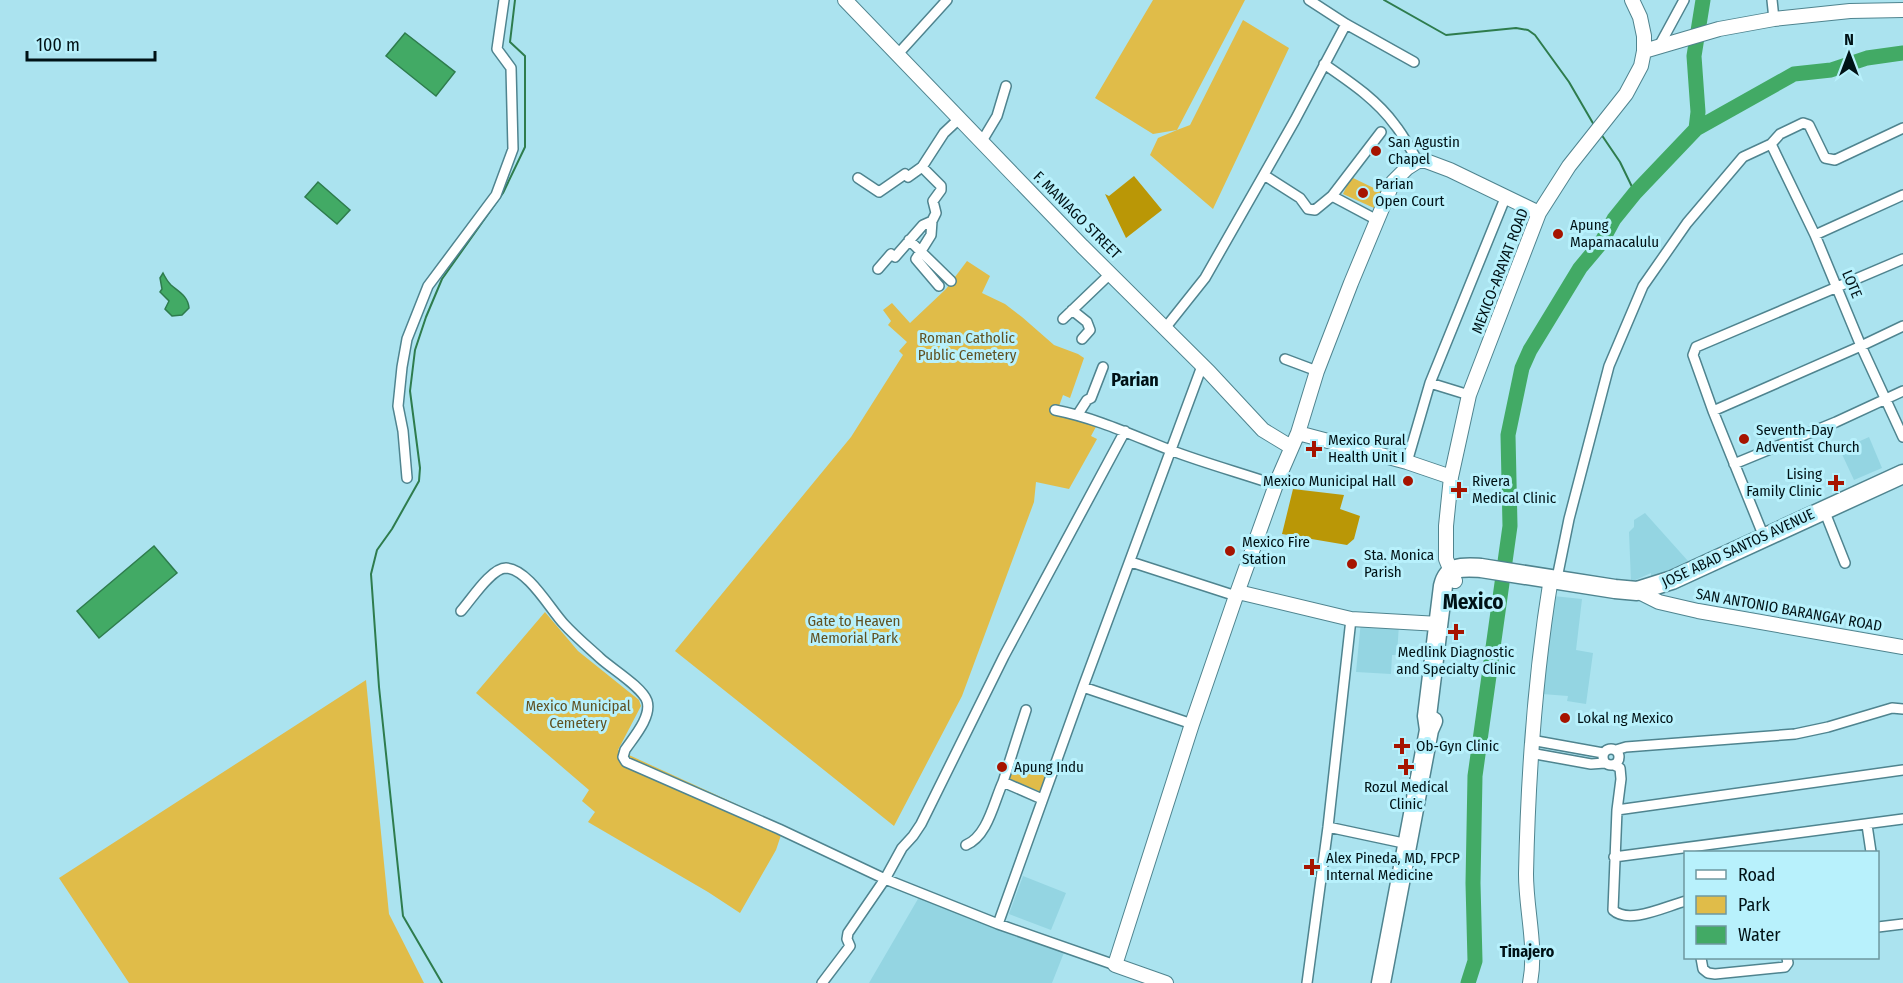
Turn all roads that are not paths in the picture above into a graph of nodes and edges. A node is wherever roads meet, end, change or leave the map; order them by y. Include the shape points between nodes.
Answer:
1 (504, 0) edge
2 (845, 0) edge
3 (947, 0) edge
4 (1309, 0) edge
5 (1632, 0) edge
6 (1684, 0) edge
7 (1772, 0) edge
8 (1901, 6) edge
9 (1773, 19) junction
10 (1346, 24) junction
11 (1658, 48) junction
12 (1644, 51) junction
13 (898, 54) junction
14 (1414, 62) dead end
15 (1324, 64) junction
16 (1006, 86) dead end
17 (960, 118) junction
18 (1903, 128) edge
19 (1381, 132) dead end
20 (982, 141) junction
21 (1771, 144) junction
22 (1418, 161) junction
23 (922, 167) junction
24 (1264, 176) junction
25 (858, 178) dead end
26 (1903, 195) edge
27 (1332, 196) junction
28 (1506, 196) junction
29 (1539, 213) junction
30 (1377, 220) junction
31 (932, 221) junction
32 (1815, 235) junction
33 (909, 240) junction
34 (921, 251) junction
35 (1903, 259) edge
36 (878, 269) dead end
37 (1111, 273) junction
38 (951, 281) dead end
39 (939, 286) dead end
40 (1838, 289) junction
41 (1072, 310) junction
42 (1063, 319) dead end
43 (1903, 326) edge
44 (1166, 327) junction
45 (1082, 339) dead end
46 (1861, 346) junction
47 (1285, 359) dead end
48 (1203, 366) junction
49 (1102, 367) dead end
50 (1317, 371) junction
51 (1430, 383) junction
52 (1903, 391) edge
53 (1469, 396) junction
54 (1886, 399) junction
55 (1055, 410) dead end
56 (1713, 411) junction
57 (1078, 414) junction
58 (1125, 431) junction
59 (1298, 432) junction
60 (1903, 437) edge
61 (1291, 447) junction
62 (1170, 450) junction
63 (1407, 462) junction
64 (1734, 464) junction
65 (1903, 474) edge
66 (1451, 477) junction
67 (407, 478) dead end
68 (1276, 484) junction
69 (1824, 509) junction
70 (1764, 537) junction
71 (1131, 562) junction
72 (1845, 563) dead end
73 (1452, 577) junction
74 (1553, 584) junction
75 (1637, 591) junction
76 (1237, 594) junction
77 (461, 611) dead end
78 (1351, 619) junction
79 (1439, 624) junction
80 (1903, 646) edge
81 (1083, 687) junction
82 (1903, 709) edge
83 (1026, 710) dead end
84 (1192, 724) junction
85 (1429, 730) junction
86 (1530, 747) junction
87 (1616, 750) junction
88 (1607, 760) junction
89 (1903, 770) edge
90 (1003, 782) junction
91 (1042, 799) junction
92 (1617, 810) junction
93 (1903, 819) edge
94 (1867, 825) junction
95 (1328, 827) junction
96 (966, 844) dead end
97 (1408, 844) junction
98 (1871, 851) edge
99 (1614, 857) junction
100 (885, 879) junction
101 (1684, 902) edge
102 (998, 924) junction
103 (1903, 924) edge
104 (1879, 927) edge
105 (1701, 959) edge
106 (1787, 959) edge
107 (1115, 965) junction
108 (822, 983) edge
109 (1166, 983) edge
110 (1307, 983) edge
111 (1381, 983) edge
112 (1530, 983) edge

1 - 67 street via 497,49 512,73 513,149 496,195 428,286 407,339 398,406
2 - 13 main road, F. MANIAGO STREET
3 - 13 street
4 - 10 street
5 - 12 main road, MEXICO-ARAYAT ROAD via 1640,17
6 - 11 street
7 - 9 street
8 - 9 main road
9 - 11 main road via 1719,29
10 - 14 street
10 - 15 street
11 - 12 main road
12 - 29 main road, MEXICO-ARAYAT ROAD via 1626,94 1589,139
13 - 17 main road, F. MANIAGO STREET
15 - 22 street via 1361,89 1383,110
15 - 24 street
16 - 20 street via 997,116
17 - 20 main road, F. MANIAGO STREET
17 - 23 street via 944,133
18 - 21 street via 1835,160 1825,158 1809,125 1803,123 1780,134
19 - 27 street
20 - 37 main road, F. MANIAGO STREET
21 - 32 street, LOTE
21 - 74 street via 1743,157 1734,167 1687,223 1636,300 1606,377
22 - 28 main road via 1436,164
22 - 30 main road via 1393,182
23 - 25 street via 879,192
23 - 31 street via 941,186 933,201 936,213
24 - 27 street via 1300,198 1311,210
24 - 44 street via 1205,278
26 - 32 street
27 - 30 street
28 - 29 main road
28 - 51 street
29 - 53 main road, MEXICO-ARAYAT ROAD
30 - 50 main road
31 - 33 street
31 - 34 street via 931,235
32 - 40 street, LOTE
33 - 34 street
33 - 36 street
34 - 38 street
34 - 39 street via 916,259
35 - 40 street
37 - 41 street
37 - 44 main road, F. MANIAGO STREET
40 - 46 street, LOTE
40 - 56 street via 1696,347 1694,355
41 - 42 street
41 - 45 street via 1089,325 1090,330
43 - 46 street
44 - 48 main road, F. MANIAGO STREET
46 - 54 street, LOTE
46 - 56 street
47 - 50 street
48 - 61 main road, F. MANIAGO STREET via 1263,430
48 - 62 street
49 - 57 street via 1091,398
50 - 59 main road
51 - 53 street
51 - 63 street
52 - 54 street
53 - 66 main road, MEXICO-ARAYAT ROAD
54 - 60 street, LOTE
54 - 64 street
55 - 57 street
56 - 64 street
57 - 58 street
58 - 62 street
58 - 100 street via 1004,656 921,824
59 - 61 main road
59 - 63 main road
61 - 68 main road
62 - 68 street
62 - 71 street
63 - 66 main road
64 - 70 street
65 - 69 highway, JOSE ABAD SANTOS AVENUE
66 - 73 main road, MEXICO-ARAYAT ROAD via 1446,559
68 - 76 main road
69 - 70 highway, JOSE ABAD SANTOS AVENUE
69 - 72 street
70 - 75 highway, JOSE ABAD SANTOS AVENUE via 1672,580
71 - 76 street
71 - 81 street
73 - 74 highway, JOSE ABAD SANTOS AVENUE via 1455,568 1463,567
73 - 79 highway via 1445,578
73 - 85 highway via 1435,717
74 - 75 highway, JOSE ABAD SANTOS AVENUE
74 - 86 main road
75 - 80 main road, SAN ANTONIO BARANGAY ROAD via 1659,602 1688,609
76 - 78 main road
76 - 84 main road
77 - 100 street via 494,572 504,568 517,570 563,623 643,694 647,711 625,750 626,762
78 - 79 main road
78 - 95 street
79 - 85 highway via 1427,716
81 - 84 street
81 - 91 street
82 - 87 street via 1892,708 1795,734
83 - 90 street
84 - 107 main road
85 - 97 highway
86 - 88 street via 1591,764
86 - 112 main road via 1526,877 1532,952
87 - 88 street via 1608,749
87 - 88 street via 1619,758
88 - 92 street via 1620,768
89 - 92 street
90 - 91 street
90 - 96 street via 990,818 974,841
91 - 102 street
92 - 99 street
93 - 94 street
94 - 98 street
94 - 99 street
95 - 97 street
95 - 110 street
97 - 111 highway
99 - 101 street via 1613,910 1617,914 1639,915
100 - 102 street
100 - 108 street via 848,933 850,946
102 - 107 street
103 - 104 street
105 - 106 street via 1703,969 1715,974 1785,967
107 - 109 main road

